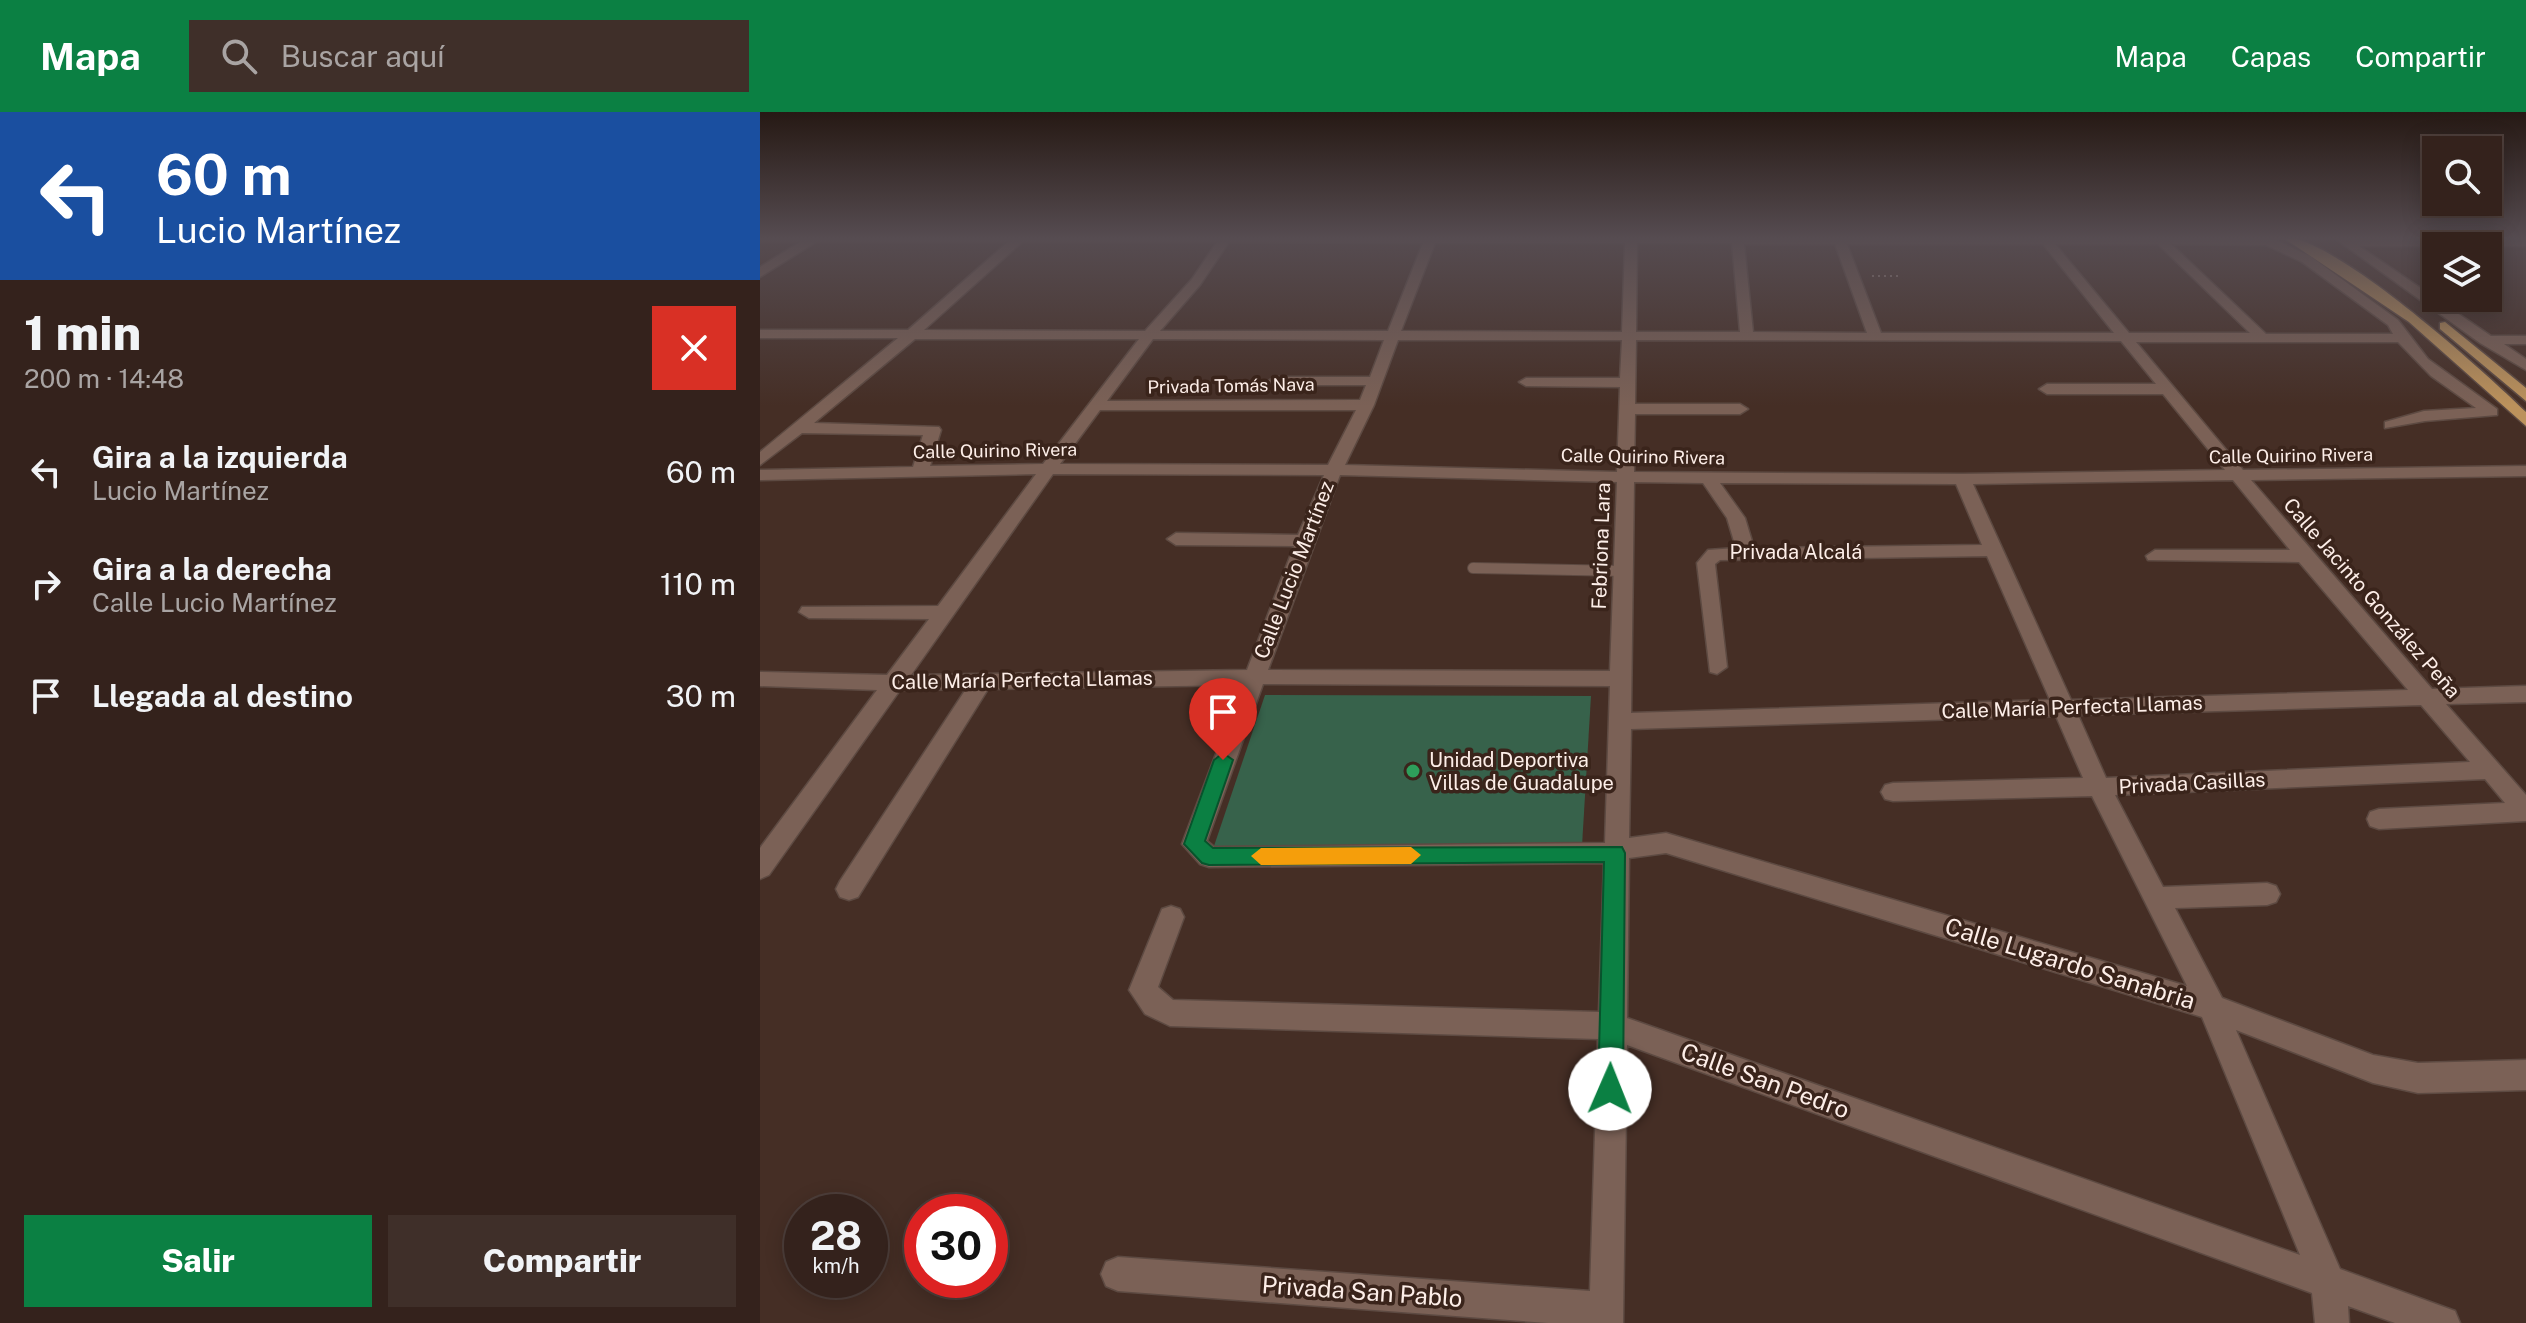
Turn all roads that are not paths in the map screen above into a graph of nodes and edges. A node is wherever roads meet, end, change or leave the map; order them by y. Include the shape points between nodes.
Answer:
1 (958, 294) edge
2 (1187, 294) edge
3 (1409, 294) edge
4 (1630, 294) edge
5 (1743, 294) edge
6 (1860, 294) edge
7 (2090, 294) edge
8 (2216, 294) edge
9 (2353, 294) edge
10 (2377, 294) edge
11 (2400, 294) edge
12 (2422, 294) edge
13 (760, 334) edge
14 (912, 334) junction
15 (1149, 335) junction
16 (1393, 336) junction
17 (1629, 337) junction
18 (1747, 337) junction
19 (1876, 337) junction
20 (2126, 338) junction
21 (2263, 338) junction
22 (2399, 338) junction
23 (2489, 340) junction
24 (2526, 340) edge
25 (2463, 341) junction
26 (2526, 366) edge
27 (1275, 381) dead end
28 (1376, 381) junction
29 (1526, 382) dead end
30 (1628, 383) junction
31 (2047, 389) dead end
32 (2166, 389) junction
33 (2526, 396) edge
34 (1096, 405) junction
35 (1366, 405) junction
36 (1627, 409) junction
37 (1740, 409) dead end
38 (2526, 421) edge
39 (2391, 425) dead end
40 (797, 428) junction
41 (760, 460) edge
42 (1048, 469) junction
43 (1334, 470) junction
44 (2526, 471) edge
45 (922, 472) junction
46 (760, 475) edge
47 (2239, 476) junction
48 (1625, 477) junction
49 (1708, 478) junction
50 (1962, 479) junction
51 (1176, 539) dead end
52 (1305, 541) junction
53 (1994, 550) junction
54 (1747, 554) junction
55 (2155, 556) dead end
56 (2304, 556) junction
57 (1473, 568) dead end
58 (1623, 571) junction
59 (809, 612) dead end
60 (945, 613) junction
61 (1717, 667) dead end
62 (1252, 677) junction
63 (760, 679) edge
64 (1619, 679) junction
65 (983, 680) junction
66 (892, 683) junction
67 (2526, 694) edge
68 (2431, 698) junction
69 (2065, 706) junction
70 (1618, 721) junction
71 (2492, 770) junction
72 (2099, 787) junction
73 (1893, 792) dead end
74 (2526, 811) edge
75 (2379, 819) dead end
76 (1200, 852) joint
77 (1615, 853) junction
78 (760, 868) edge
79 (849, 889) dead end
80 (2267, 894) dead end
81 (2156, 898) junction
82 (1171, 917) dead end
83 (2212, 1007) junction
84 (1612, 1026) junction
85 (2526, 1075) edge
86 (1118, 1274) dead end
87 (2328, 1281) junction
88 (1606, 1316) edge
89 (2332, 1323) edge
90 (2443, 1323) edge

1 - 14 street
2 - 15 street
3 - 16 street, Calle Lucio Martínez
4 - 17 street, Febriona Lara
5 - 18 street
6 - 19 street
7 - 20 street, Calle Jacinto González Peña
8 - 21 street
9 - 22 street via 2393,323
10 - 38 main road via 2466,364
11 - 25 main road
12 - 23 street
13 - 14 street
14 - 15 street
14 - 40 street
15 - 16 street
15 - 34 street
16 - 17 street
16 - 28 street, Calle Lucio Martínez
17 - 18 street
17 - 30 street, Febriona Lara
18 - 19 street
19 - 20 street
20 - 21 street
20 - 32 street, Calle Jacinto González Peña
21 - 22 street
22 - 39 street via 2447,383 2492,412 2424,416
23 - 24 street
23 - 25 street
23 - 26 street
25 - 33 main road
27 - 28 street
28 - 35 street, Calle Lucio Martínez
29 - 30 street
30 - 36 street, Febriona Lara
31 - 32 street
32 - 47 street, Calle Jacinto González Peña
34 - 35 street, Privada Tomás Nava
34 - 42 street
35 - 43 street, Calle Lucio Martínez
36 - 37 street
36 - 48 street, Febriona Lara
40 - 41 street
40 - 45 street via 933,430
42 - 43 street, Calle Quirino Rivera
42 - 45 street, Calle Quirino Rivera
42 - 60 street
43 - 48 street, Calle Quirino Rivera
43 - 52 street, Calle Lucio Martínez
44 - 47 street, Calle Quirino Rivera
45 - 46 street, Calle Quirino Rivera
47 - 50 street, Calle Quirino Rivera
47 - 56 street, Calle Jacinto González Peña
48 - 49 street, Calle Quirino Rivera
48 - 58 street, Febriona Lara
49 - 50 street, Calle Quirino Rivera
49 - 54 street via 1736,518
50 - 53 street
51 - 52 street
52 - 62 street, Calle Lucio Martínez
53 - 54 street, Privada Alcalá
53 - 69 street
54 - 61 street, Privada Alcalá via 1720,552 1706,563
55 - 56 street
56 - 68 street, Calle Jacinto González Peña
57 - 58 lane
58 - 64 street, Febriona Lara
59 - 60 street
60 - 66 street
62 - 64 street, Calle María Perfecta Llamas
62 - 65 street, Calle María Perfecta Llamas
62 - 76 street, Calle Lucio Martínez via 1194,844
63 - 66 street, Calle María Perfecta Llamas
64 - 70 street, Febriona Lara
65 - 66 street, Calle María Perfecta Llamas
65 - 79 street
66 - 78 street
67 - 68 street, Calle María Perfecta Llamas
68 - 69 street, Calle María Perfecta Llamas
68 - 71 street, Calle Jacinto González Peña
69 - 70 street, Calle María Perfecta Llamas
69 - 72 street
70 - 77 street, Febriona Lara
71 - 72 street, Privada Casillas
71 - 74 street, Calle Jacinto González Peña
72 - 73 street, Privada Casillas
72 - 81 street
74 - 75 street
76 - 77 street, Calle Lugardo Sanabria via 1209,857
77 - 83 street, Calle Lugardo Sanabria via 1666,843
77 - 84 street, Febriona Lara
80 - 81 street
81 - 83 street
82 - 84 street, Calle San Pedro via 1143,990 1170,1013
83 - 85 street, Calle Lugardo Sanabria via 2373,1069 2418,1078
83 - 87 street
84 - 87 street, Calle San Pedro
84 - 88 street, Febriona Lara
86 - 88 street, Privada San Pablo
87 - 89 street
87 - 90 street, Calle San Pedro

